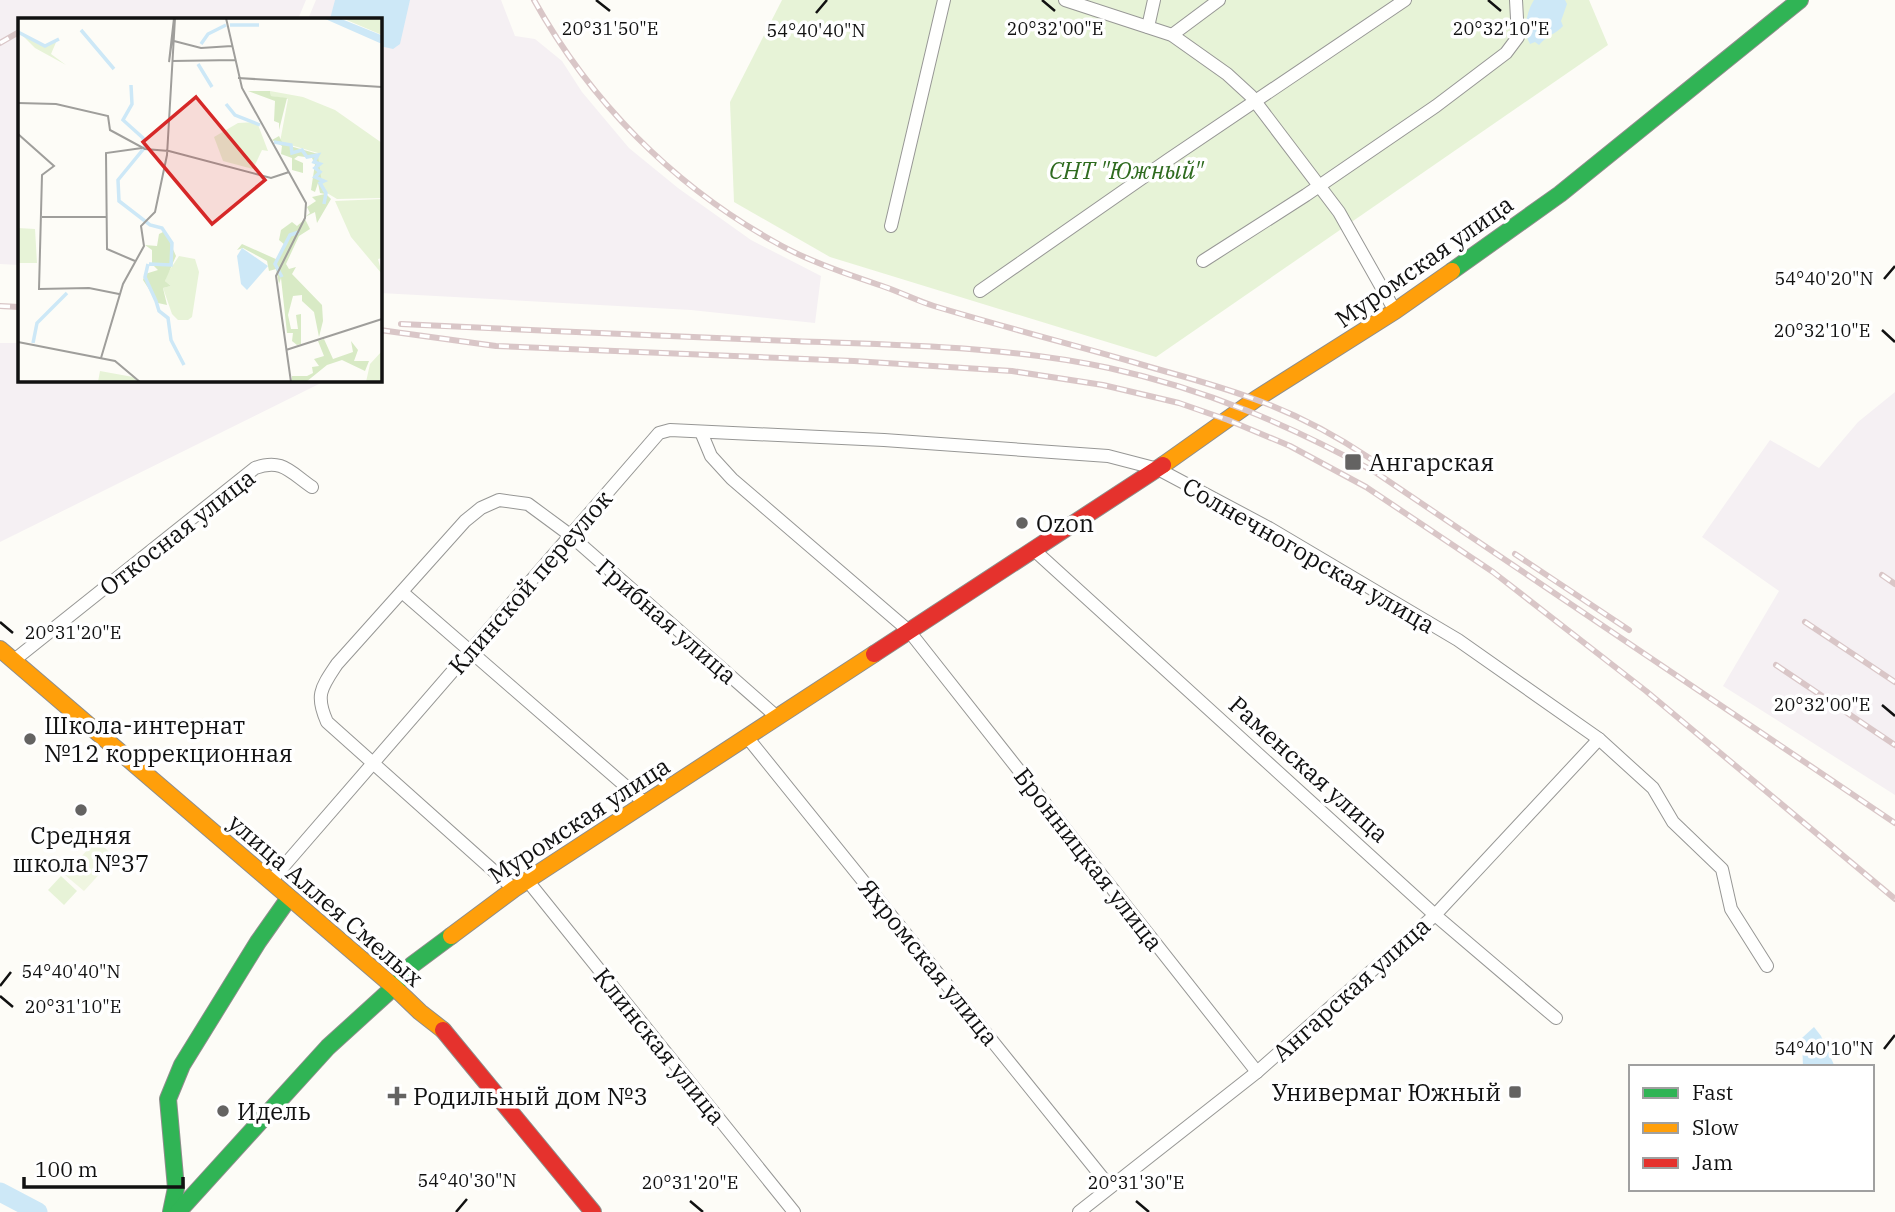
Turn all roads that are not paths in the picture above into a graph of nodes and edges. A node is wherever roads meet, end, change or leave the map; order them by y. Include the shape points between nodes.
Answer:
1 (944, 0) edge
2 (1065, 0) edge
3 (1154, 0) edge
4 (1219, 0) edge
5 (1405, 0) edge
6 (1517, 0) edge
7 (1800, 0) edge
8 (1148, 27) junction
9 (1172, 35) junction
10 (1255, 101) junction
11 (1320, 186) junction
12 (891, 226) dead end
13 (1203, 261) dead end
14 (980, 291) dead end
15 (1395, 311) junction
16 (701, 432) junction
17 (1158, 469) junction
18 (312, 487) dead end
19 (570, 535) junction
20 (1034, 550) junction
21 (402, 592) junction
22 (909, 631) junction
23 (0, 649) edge
24 (469, 652) junction
25 (13, 661) junction
26 (777, 717) junction
27 (747, 737) junction
28 (1599, 739) junction
29 (373, 764) junction
30 (645, 803) junction
31 (270, 882) junction
32 (520, 885) junction
33 (289, 898) junction
34 (1435, 915) junction
35 (1767, 966) dead end
36 (394, 987) junction
37 (1556, 1018) dead end
38 (1257, 1072) junction
39 (1110, 1187) junction
40 (176, 1188) junction
41 (197, 1191) junction
42 (171, 1212) edge
43 (178, 1212) edge
44 (593, 1212) edge
45 (794, 1212) edge
46 (1079, 1212) edge

1 - 12 street
2 - 8 street
3 - 8 street
4 - 9 street
5 - 10 street
6 - 11 street via 1518,37 1506,53
7 - 15 main road, Муромская улица via 1576,182
8 - 9 street
9 - 10 street via 1227,74
10 - 11 street
10 - 14 street
11 - 13 street
11 - 15 street
15 - 17 main road, Муромская улица via 1256,399
16 - 17 street, Солнечногорская улица via 1108,456
16 - 19 street, Клинской переулок via 659,433
16 - 22 street via 711,456 732,479
17 - 20 main road, Муромская улица
17 - 28 street, Солнечногорская улица via 1269,528 1458,640
18 - 25 street, Откосная улица via 277,463 255,468
19 - 21 street, Грибная улица via 528,504 499,500 465,521
19 - 24 street, Клинской переулок
19 - 26 street, Грибная улица
20 - 22 main road
20 - 34 street, Раменская улица
21 - 24 street
21 - 29 street via 337,664 324,684 319,704 327,722
22 - 26 main road, Муромская улица
22 - 38 street, Бронницкая улица
23 - 25 main road, улица Аллея Смелых
24 - 29 street, Клинской переулок
24 - 30 street
25 - 31 main road, улица Аллея Смелых
26 - 27 main road, Муромская улица
27 - 30 main road, Муромская улица
27 - 39 street, Яхромская улица
28 - 34 street, Ангарская улица
28 - 35 street, Солнечногорская улица via 1653,788 1673,822 1722,869 1731,909
29 - 31 street, Клинской переулок
29 - 32 street
30 - 32 main road, Муромская улица
31 - 33 main road, улица Аллея Смелых
32 - 36 main road, Муромская улица via 408,968
32 - 45 street, Клинская улица
33 - 36 main road, улица Аллея Смелых
33 - 40 main road via 182,1065 168,1099
34 - 37 street, Раменская улица
34 - 38 street, Ангарская улица
36 - 41 main road, Муромская улица via 328,1047
36 - 44 main road, улица Аллея Смелых via 467,1056
38 - 39 street, Ангарская улица
39 - 46 street, Ангарская улица
40 - 41 main road via 186,1194
40 - 42 main road
41 - 43 main road, Муромская улица

